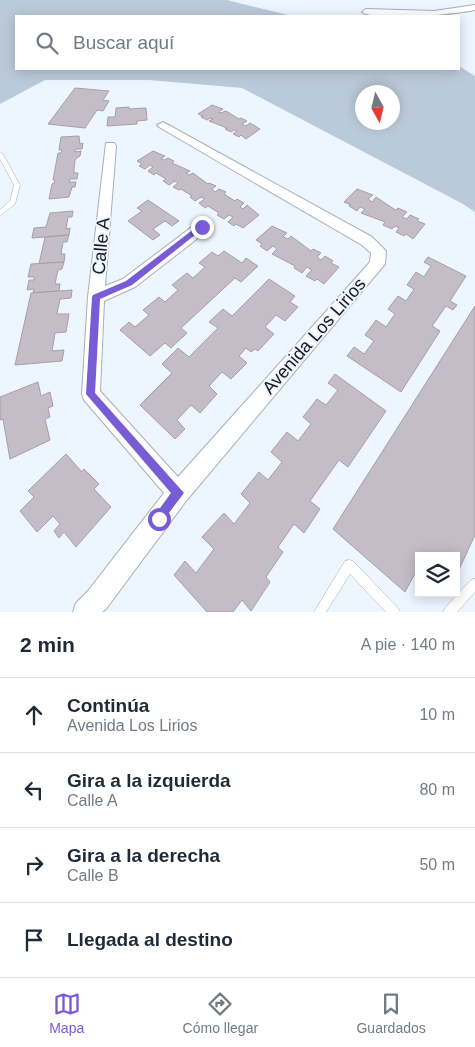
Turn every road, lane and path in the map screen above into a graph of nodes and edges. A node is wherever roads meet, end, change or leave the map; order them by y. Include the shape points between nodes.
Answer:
1 (475, 7) edge
2 (366, 12) dead end
3 (163, 126) dead end
4 (110, 146) dead end
5 (0, 154) edge
6 (0, 214) edge
7 (202, 227) dead end
8 (96, 297) junction
9 (178, 493) junction
10 (475, 584) edge
11 (85, 612) edge
12 (320, 612) edge
13 (394, 612) edge
14 (449, 612) edge

1 - 2 street via 456,13 423,15
3 - 9 street, Avenida Los Lirios via 367,241 378,252 376,264
4 - 8 street, Calle A
5 - 6 lane via 17,185 13,202
7 - 8 street via 129,283
8 - 9 street, Calle A via 91,394
9 - 11 street, Avenida Los Lirios
10 - 14 lane
12 - 13 lane via 349,565

